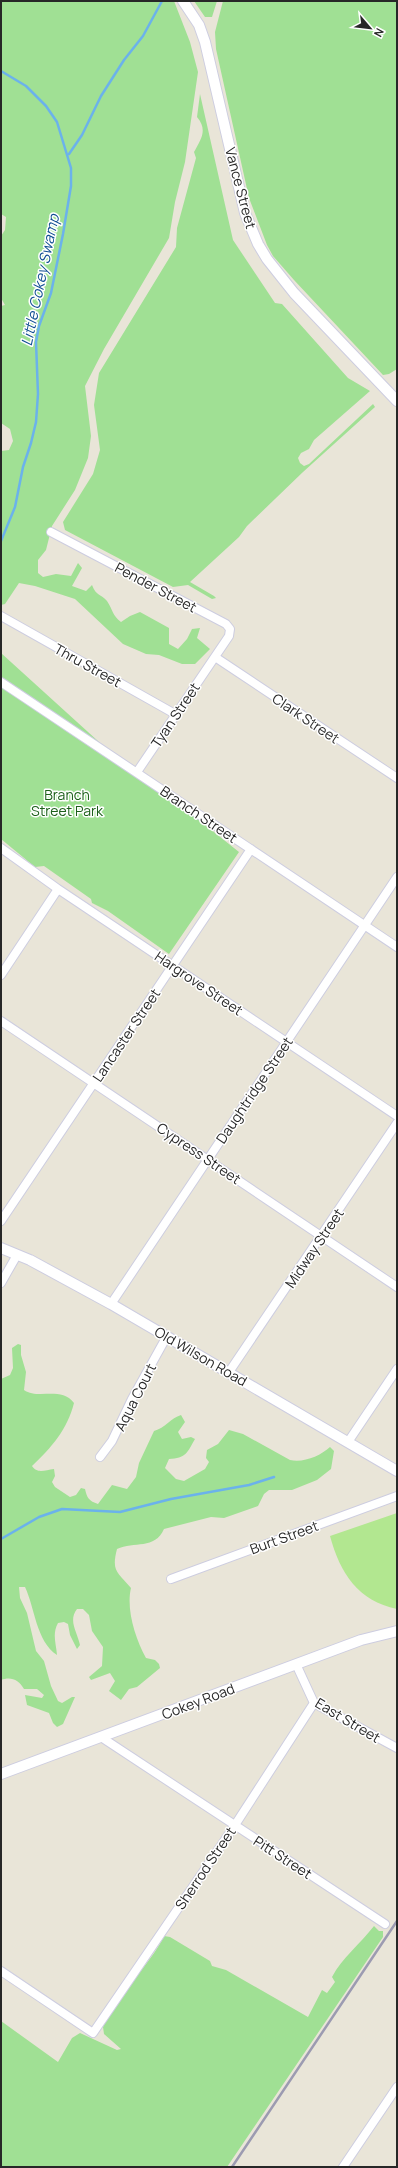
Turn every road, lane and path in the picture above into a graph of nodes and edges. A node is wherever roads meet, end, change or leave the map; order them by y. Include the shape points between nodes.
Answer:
1 (183, 1) edge
2 (397, 401) edge
3 (51, 532) dead end
4 (1, 616) edge
5 (215, 657) junction
6 (1, 682) edge
7 (175, 714) junction
8 (137, 772) junction
9 (397, 778) edge
10 (1, 848) edge
11 (251, 849) junction
12 (397, 877) edge
13 (58, 889) junction
14 (364, 925) junction
15 (397, 946) edge
16 (173, 965) junction
17 (1, 975) edge
18 (1, 1021) edge
19 (286, 1042) junction
20 (95, 1082) junction
21 (397, 1116) edge
22 (397, 1123) edge
23 (207, 1159) junction
24 (1, 1221) edge
25 (322, 1236) junction
26 (1, 1248) edge
27 (17, 1255) junction
28 (1, 1282) edge
29 (397, 1286) edge
30 (111, 1304) junction
31 (167, 1336) junction
32 (397, 1369) edge
33 (229, 1372) junction
34 (348, 1442) junction
35 (100, 1457) dead end
36 (397, 1471) edge
37 (397, 1496) edge
38 (171, 1579) dead end
39 (397, 1631) edge
40 (296, 1664) junction
41 (314, 1703) junction
42 (101, 1737) junction
43 (397, 1748) edge
44 (1, 1774) edge
45 (234, 1824) junction
46 (385, 1924) dead end
47 (1, 1972) edge
48 (397, 2087) edge
49 (343, 2167) edge

1 - 2 street, Vance Street via 199,25 206,42 245,213 258,244 294,293
3 - 5 street, Pender Street via 226,624 230,629 229,636
4 - 7 street, Thru Street
5 - 7 street, Tyan Street
5 - 9 street, Clark Street
6 - 8 street, Branch Street
7 - 8 street, Tyan Street
8 - 11 street, Branch Street
10 - 13 street, Hargrove Street
11 - 14 street, Branch Street
11 - 16 street, Lancaster Street
12 - 14 street, Daughtridge Street
13 - 16 street, Hargrove Street
13 - 17 street
14 - 15 street, Branch Street
14 - 19 street, Daughtridge Street
16 - 19 street, Hargrove Street
16 - 20 street, Lancaster Street
18 - 20 street, Cypress Street
19 - 21 street, Hargrove Street
19 - 23 street, Daughtridge Street
20 - 23 street, Cypress Street
20 - 24 street, Lancaster Street
22 - 25 street, Midway Street
23 - 25 street, Cypress Street
23 - 30 street, Daughtridge Street
25 - 29 street, Cypress Street
25 - 33 street, Midway Street
26 - 27 street, Old Wilson Road
27 - 28 street
27 - 30 street, Old Wilson Road
30 - 31 street, Old Wilson Road
31 - 33 street, Old Wilson Road
31 - 35 street, Aqua Court via 112,1441
32 - 34 street
33 - 34 street, Old Wilson Road
34 - 36 street, Old Wilson Road
37 - 38 street, Burt Street
39 - 40 street, Cokey Road via 361,1640
40 - 41 street, East Street
40 - 42 street, Cokey Road
41 - 43 street, East Street
41 - 45 street, Sherrod Street
42 - 44 street, Cokey Road
42 - 45 street, Pitt Street
45 - 46 street, Pitt Street
45 - 47 street, Sherrod Street via 93,2033
48 - 49 street

